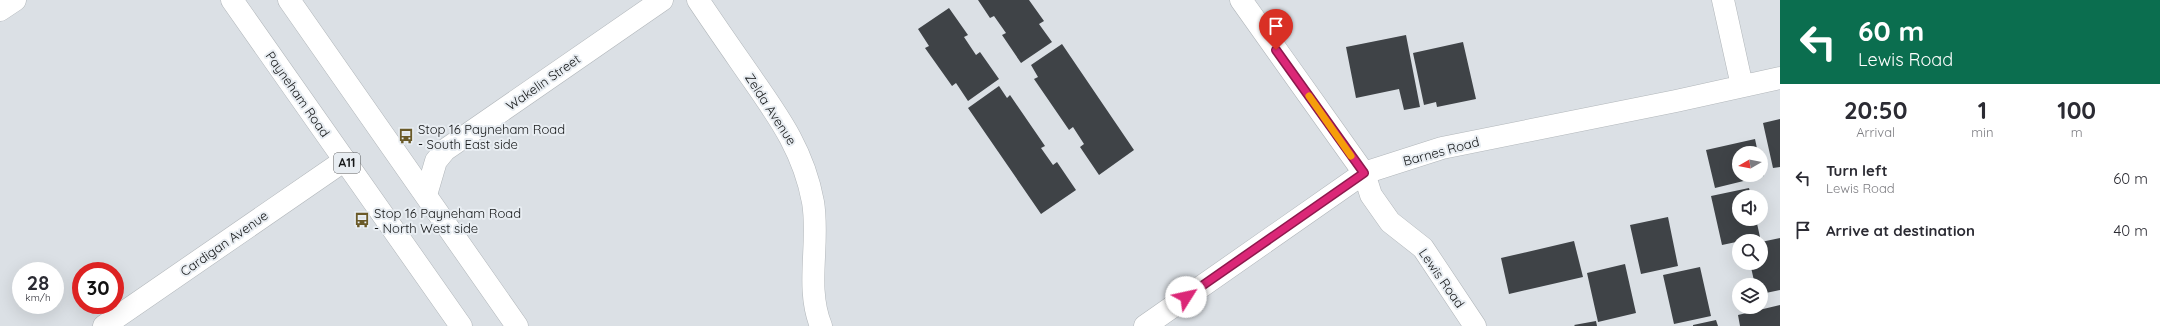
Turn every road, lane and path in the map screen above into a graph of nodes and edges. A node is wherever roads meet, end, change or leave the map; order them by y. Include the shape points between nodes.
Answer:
1 (15, 0) edge
2 (232, 0) edge
3 (289, 0) edge
4 (662, 0) edge
5 (698, 0) edge
6 (1241, 0) edge
7 (1723, 0) edge
8 (0, 10) edge
9 (1780, 78) edge
10 (1742, 86) junction
11 (345, 160) junction
12 (1364, 173) junction
13 (426, 195) junction
14 (104, 326) edge
15 (461, 326) edge
16 (517, 326) edge
17 (821, 326) edge
18 (1145, 326) edge
19 (1475, 326) edge

1 - 8 street
2 - 11 street, Payneham Road / A11
3 - 13 street
4 - 13 street, Wakelin Street via 446,150 436,161
5 - 17 street, Zelda Avenue via 785,127 805,168 813,205 814,291 816,313
6 - 12 street, Lewis Road
7 - 10 street
9 - 10 street, Barnes Road
10 - 12 street, Barnes Road via 1442,148
11 - 14 street, Cardigan Avenue
11 - 15 street, Payneham Road / A11
12 - 18 street, Barnes Road
12 - 19 street, Lewis Road via 1371,195 1390,222 1422,248
13 - 16 street

